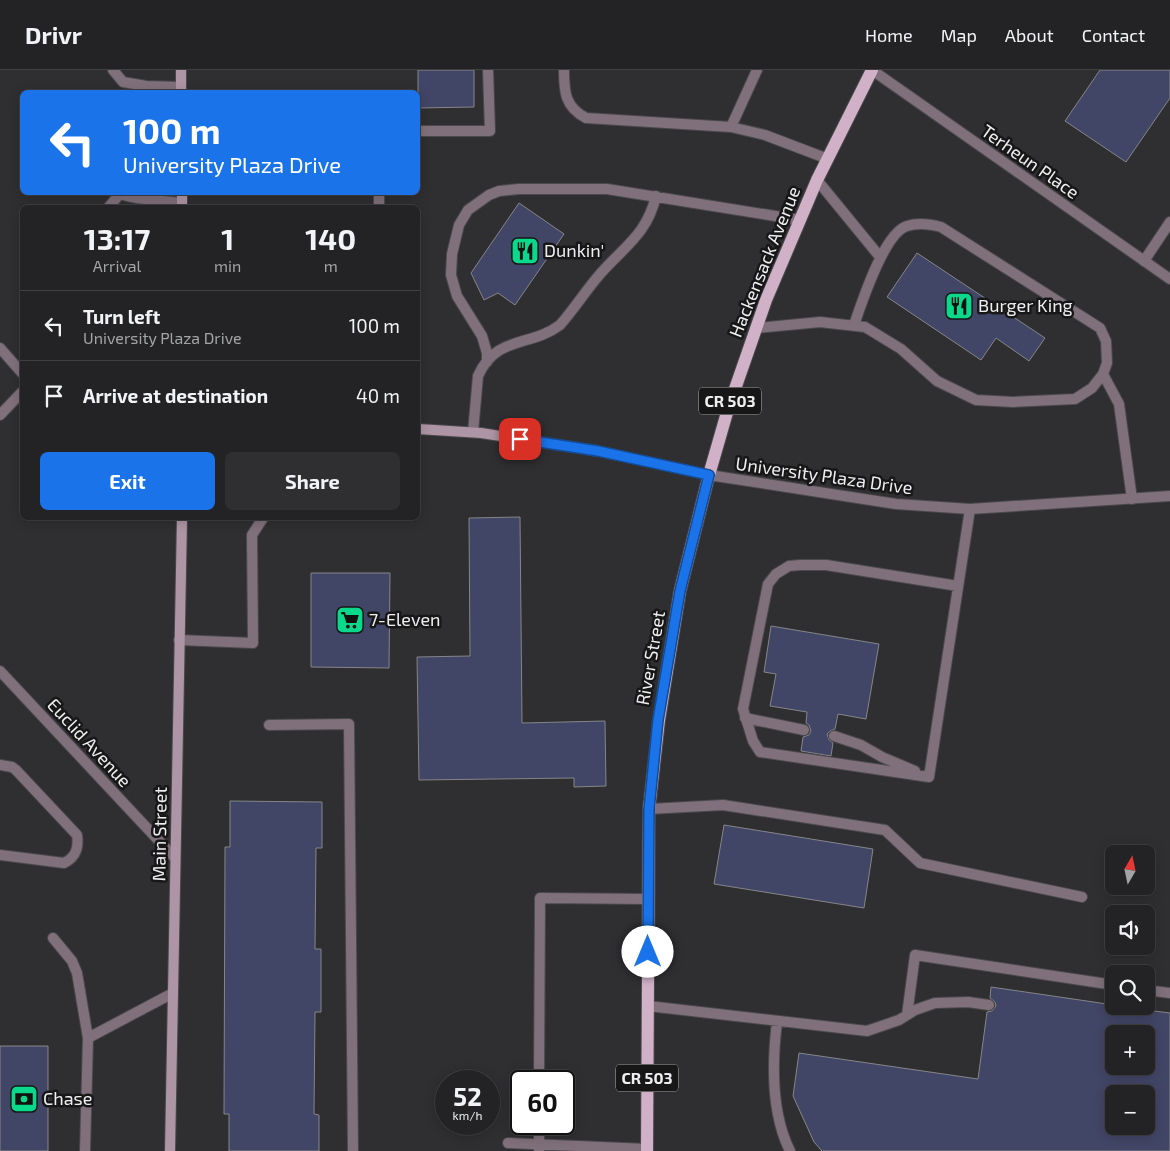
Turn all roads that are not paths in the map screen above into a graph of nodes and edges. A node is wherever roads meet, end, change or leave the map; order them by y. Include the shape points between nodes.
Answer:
1 (113, 70) edge
2 (181, 70) edge
3 (488, 70) edge
4 (564, 70) edge
5 (756, 70) edge
6 (872, 70) edge
7 (181, 90) edge
8 (731, 127) junction
9 (420, 132) edge
10 (828, 159) junction
11 (817, 180) junction
12 (127, 195) edge
13 (656, 196) junction
14 (182, 201) edge
15 (800, 220) junction
16 (1170, 222) edge
17 (880, 257) junction
18 (1144, 261) junction
19 (1170, 279) edge
20 (854, 325) junction
21 (756, 328) junction
22 (0, 348) edge
23 (487, 362) junction
24 (20, 371) edge
25 (1103, 374) junction
26 (20, 394) edge
27 (0, 415) edge
28 (420, 430) edge
29 (473, 432) junction
30 (709, 475) junction
31 (1170, 496) edge
32 (1132, 499) junction
33 (970, 509) junction
34 (182, 520) edge
35 (262, 520) edge
36 (958, 586) junction
37 (179, 640) junction
38 (0, 672) edge
39 (745, 718) junction
40 (269, 725) dead end
41 (804, 730) dead end
42 (834, 736) dead end
43 (0, 765) edge
44 (930, 777) junction
45 (649, 809) junction
46 (0, 856) edge
47 (175, 858) junction
48 (1082, 897) dead end
49 (648, 899) junction
50 (53, 938) dead end
51 (1105, 984) edge
52 (1155, 991) edge
53 (173, 993) junction
54 (1170, 993) edge
55 (988, 1004) dead end
56 (648, 1006) junction
57 (907, 1015) junction
58 (777, 1022) junction
59 (88, 1038) junction
60 (539, 1070) edge
61 (539, 1135) edge
62 (508, 1143) dead end
63 (539, 1148) edge
64 (647, 1150) edge
65 (85, 1151) edge
66 (170, 1151) edge
67 (354, 1151) edge
68 (790, 1151) edge

1 - 7 street via 123,82
2 - 7 main road
3 - 9 street via 490,131
4 - 8 street via 569,104 586,118
5 - 8 street
6 - 10 main road, Hackensack Avenue / CR 503
6 - 18 street, Terheun Place
8 - 10 street via 765,135
10 - 11 main road, Hackensack Avenue / CR 503
11 - 15 main road, Hackensack Avenue / CR 503
11 - 17 street
12 - 14 street
13 - 15 street
13 - 23 street via 654,207 636,239 600,274 560,325 506,345
13 - 23 street via 607,189 519,189 489,195 468,210 456,235 452,275 458,296 482,336
15 - 21 main road, Hackensack Avenue / CR 503
16 - 18 street
17 - 20 street
17 - 25 street via 896,233 906,226 924,223 941,227 1100,328 1106,341 1107,363
18 - 19 street, Terheun Place
20 - 21 street via 820,322
20 - 25 street via 865,326 894,344 937,381 976,400 1013,402 1075,398 1092,388
21 - 30 main road, Hackensack Avenue / CR 503 via 733,391
22 - 24 street
23 - 29 street via 478,376
25 - 32 street via 1119,404
26 - 27 street
28 - 29 main road, University Plaza Drive
29 - 30 main road, University Plaza Drive via 598,451
30 - 33 street, University Plaza Drive via 896,504
30 - 45 main road, River Street / CR 503 via 680,591 658,720
31 - 32 street, University Plaza Drive
32 - 33 street, University Plaza Drive
33 - 36 street
34 - 37 main road, Main Street
35 - 37 street via 252,535 254,643
36 - 39 street via 826,565 789,566 776,574 768,584 743,709
36 - 44 street
37 - 47 main road, Main Street
38 - 47 street, Euclid Avenue
39 - 41 street
39 - 44 street via 760,752
40 - 67 street via 349,724
42 - 44 street
43 - 46 street via 16,770 77,835 78,844 75,854 64,863
45 - 48 street via 723,804 885,830 920,863
45 - 49 main road, River Street / CR 503
47 - 53 main road, Main Street
49 - 56 main road, River Street / CR 503
49 - 60 street via 540,898
50 - 59 street via 72,961 77,973
51 - 57 street via 915,955
52 - 54 street
53 - 59 street
53 - 66 main road, Main Street
55 - 57 street via 935,1003
56 - 58 street
56 - 64 main road, River Street / CR 503
57 - 58 street via 868,1031
58 - 68 street via 773,1070 781,1124
59 - 65 street
61 - 63 street
62 - 63 street
63 - 64 street

